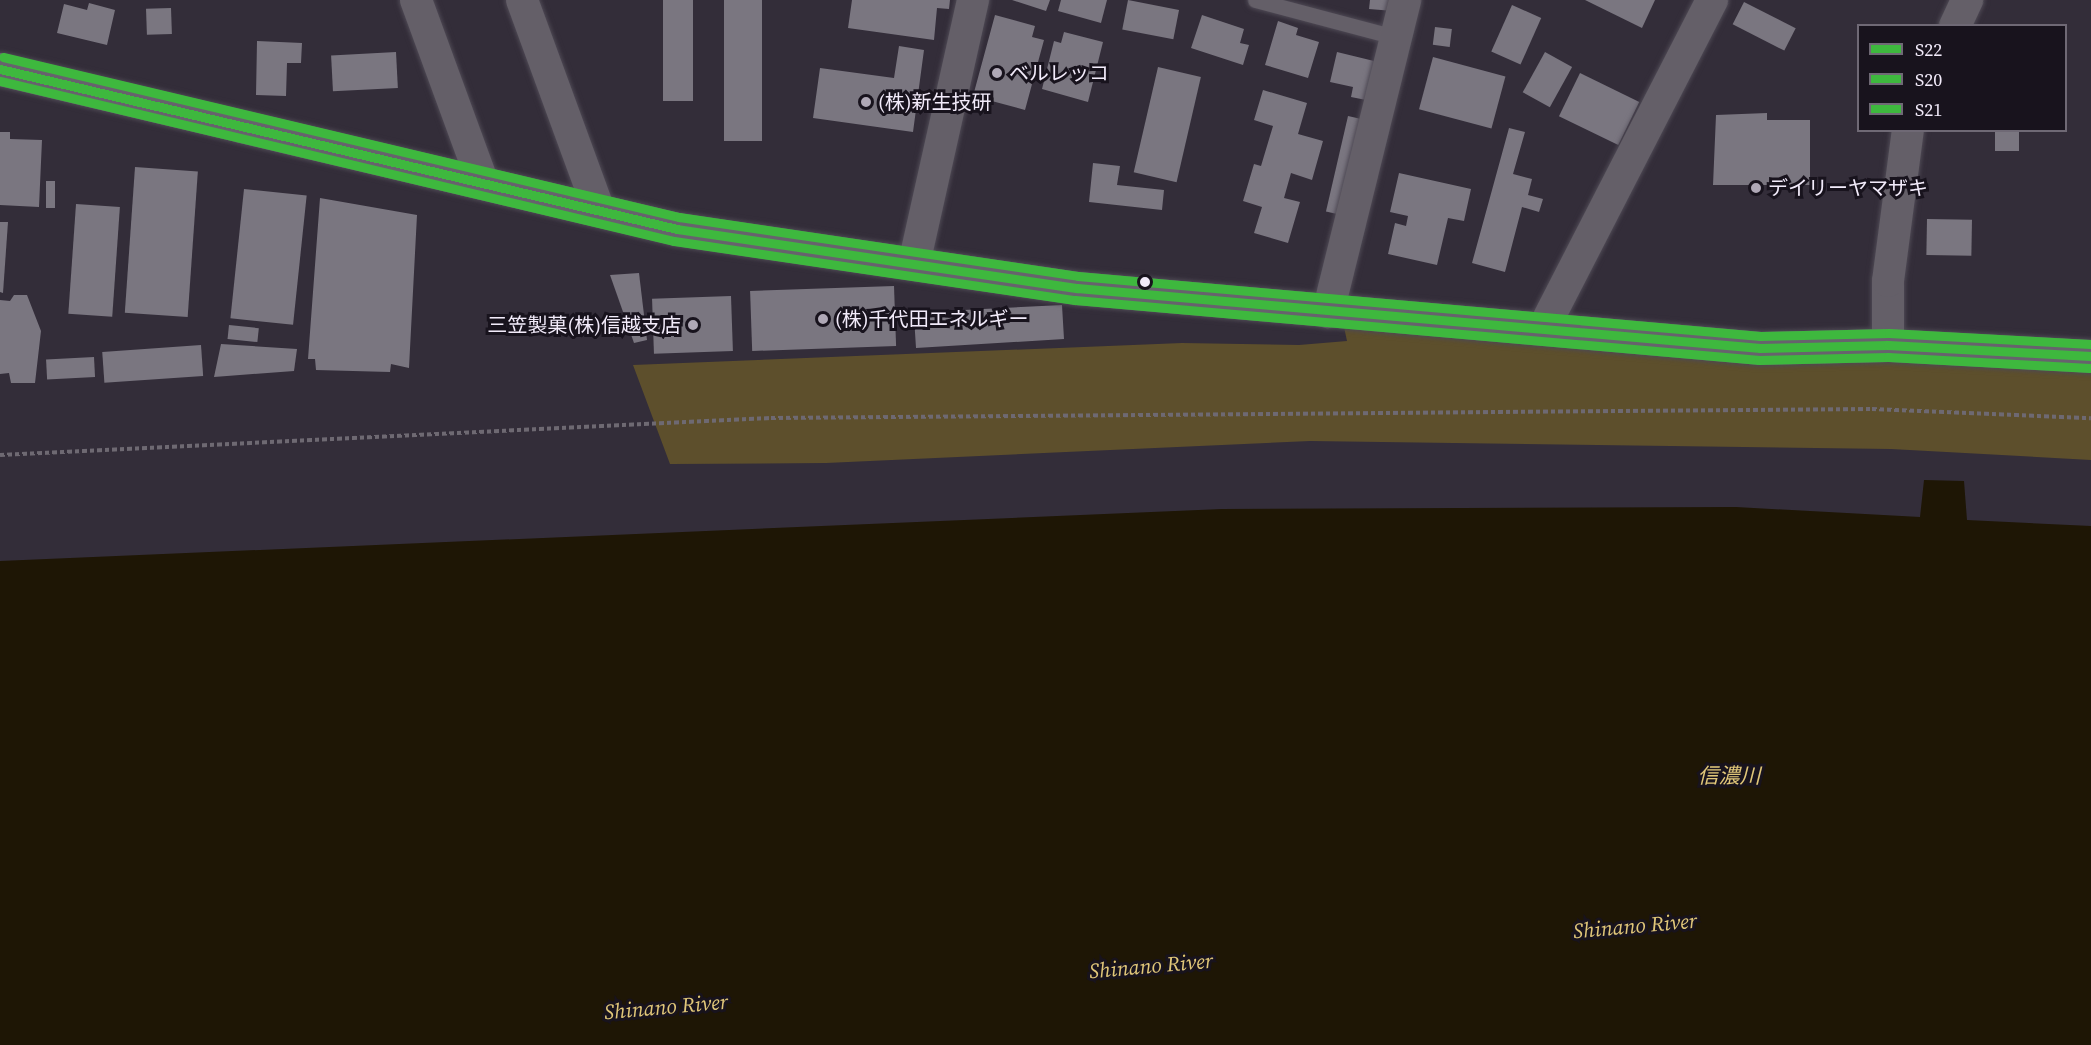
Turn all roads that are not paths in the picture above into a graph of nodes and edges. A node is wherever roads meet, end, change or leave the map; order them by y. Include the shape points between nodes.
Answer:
1 (416, 0) edge
2 (522, 0) edge
3 (973, 0) edge
4 (1255, 0) edge
5 (1405, 0) edge
6 (1712, 0) edge
7 (1967, 0) edge
8 (1956, 24) edge
9 (1395, 37) junction
10 (0, 69) edge
11 (1908, 132) edge
12 (483, 183) junction
13 (599, 210) junction
14 (914, 264) junction
15 (1328, 312) junction
16 (1543, 329) junction
17 (1888, 345) junction
18 (2091, 356) edge

1 - 12 street
2 - 13 street
3 - 14 street
4 - 9 lane
5 - 9 street
6 - 16 street
7 - 8 street
9 - 15 street
10 - 12 main road
11 - 17 street via 1888,281
12 - 13 main road
13 - 14 main road via 677,229
14 - 15 main road via 1077,288
15 - 16 main road
16 - 17 main road via 1760,348
17 - 18 main road

